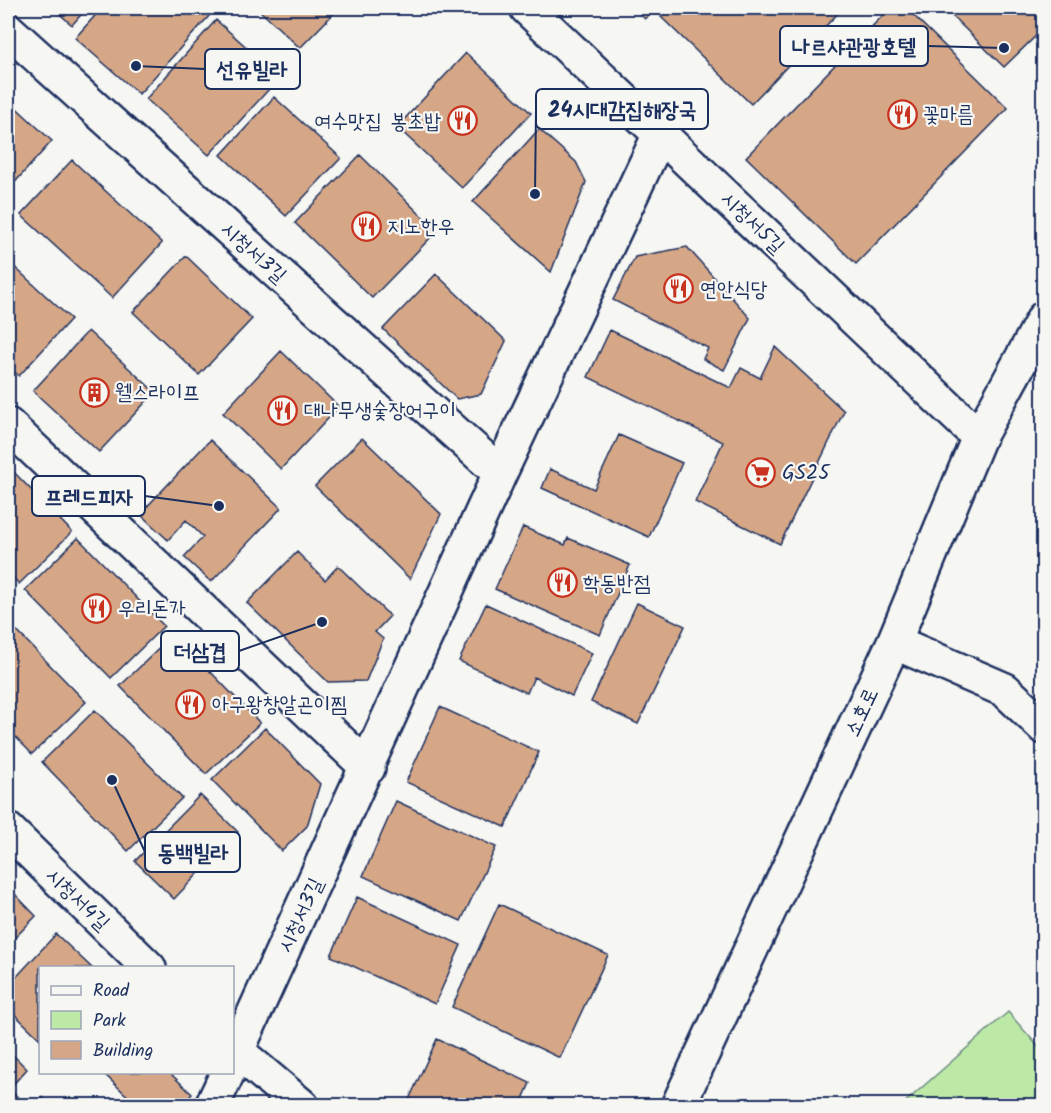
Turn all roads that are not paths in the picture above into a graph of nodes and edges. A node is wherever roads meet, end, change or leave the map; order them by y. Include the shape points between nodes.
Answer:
1 (527, 8) edge
2 (8, 30) edge
3 (660, 134) junction
4 (1044, 318) edge
5 (8, 425) edge
6 (980, 437) junction
7 (500, 473) junction
8 (894, 642) junction
9 (1044, 727) edge
10 (368, 768) junction
11 (8, 830) edge
12 (147, 966) edge
13 (234, 1054) edge
14 (234, 1059) edge
15 (225, 1074) edge
16 (212, 1106) edge
17 (302, 1106) edge
18 (678, 1106) edge

1 - 3 street, 시청서5길
2 - 7 street, 시청서3길
3 - 6 street, 시청서5길
3 - 7 street, 시청서3길
4 - 6 street, 소호로
5 - 10 street
6 - 8 street, 소호로
7 - 10 street, 시청서3길
8 - 9 street via 1005,690
8 - 18 street, 소호로
10 - 13 street, 시청서3길
11 - 12 street, 시청서4길
14 - 17 street
15 - 16 street, 시청서3길

